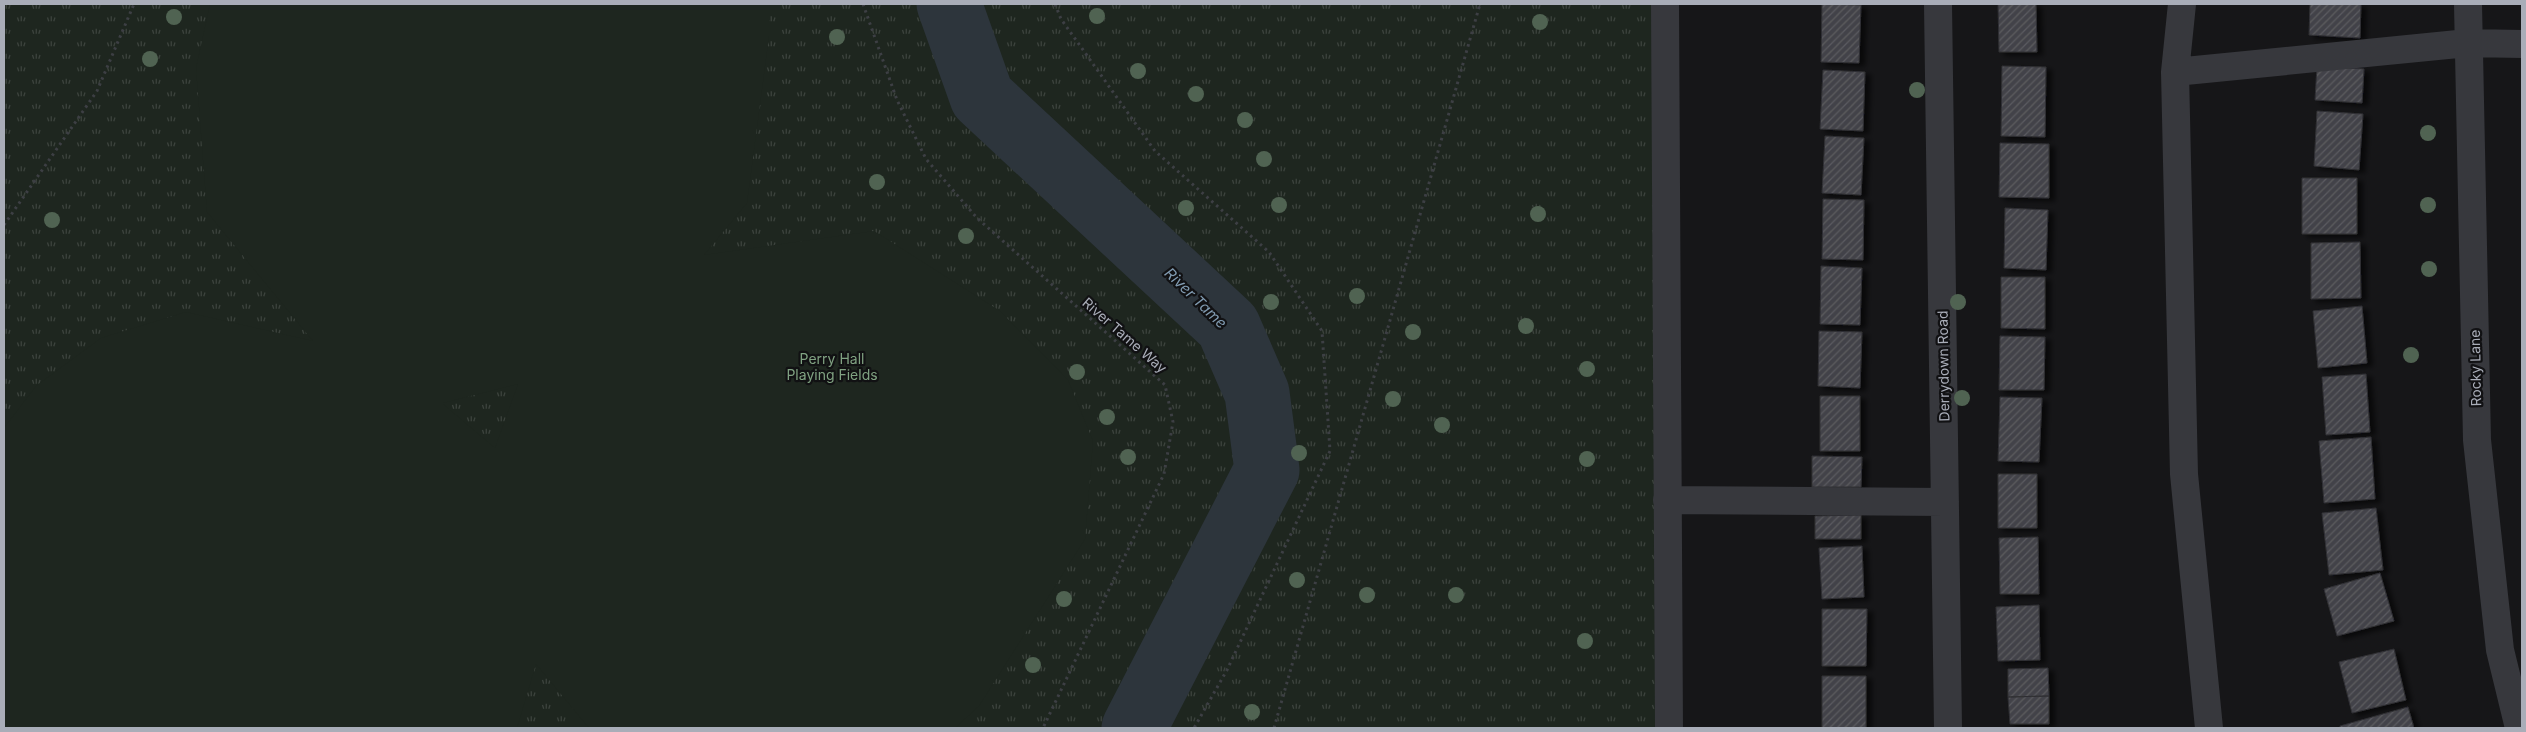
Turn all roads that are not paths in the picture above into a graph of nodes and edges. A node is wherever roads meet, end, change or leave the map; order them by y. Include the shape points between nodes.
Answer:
1 (1665, 4) edge
2 (1938, 4) edge
3 (2182, 4) edge
4 (2468, 4) edge
5 (2468, 44) junction
6 (2522, 44) edge
7 (2175, 72) junction
8 (1667, 500) junction
9 (1945, 502) junction
10 (1669, 728) edge
11 (1948, 728) edge
12 (2209, 728) edge
13 (2519, 728) edge

1 - 8 street
2 - 9 street, Derrydown Road
3 - 7 street
4 - 5 street, Rocky Lane
5 - 6 street
5 - 7 street
5 - 13 street, Rocky Lane via 2476,440 2500,650
7 - 12 street via 2184,474
8 - 9 street
8 - 10 street
9 - 11 street, Derrydown Road

